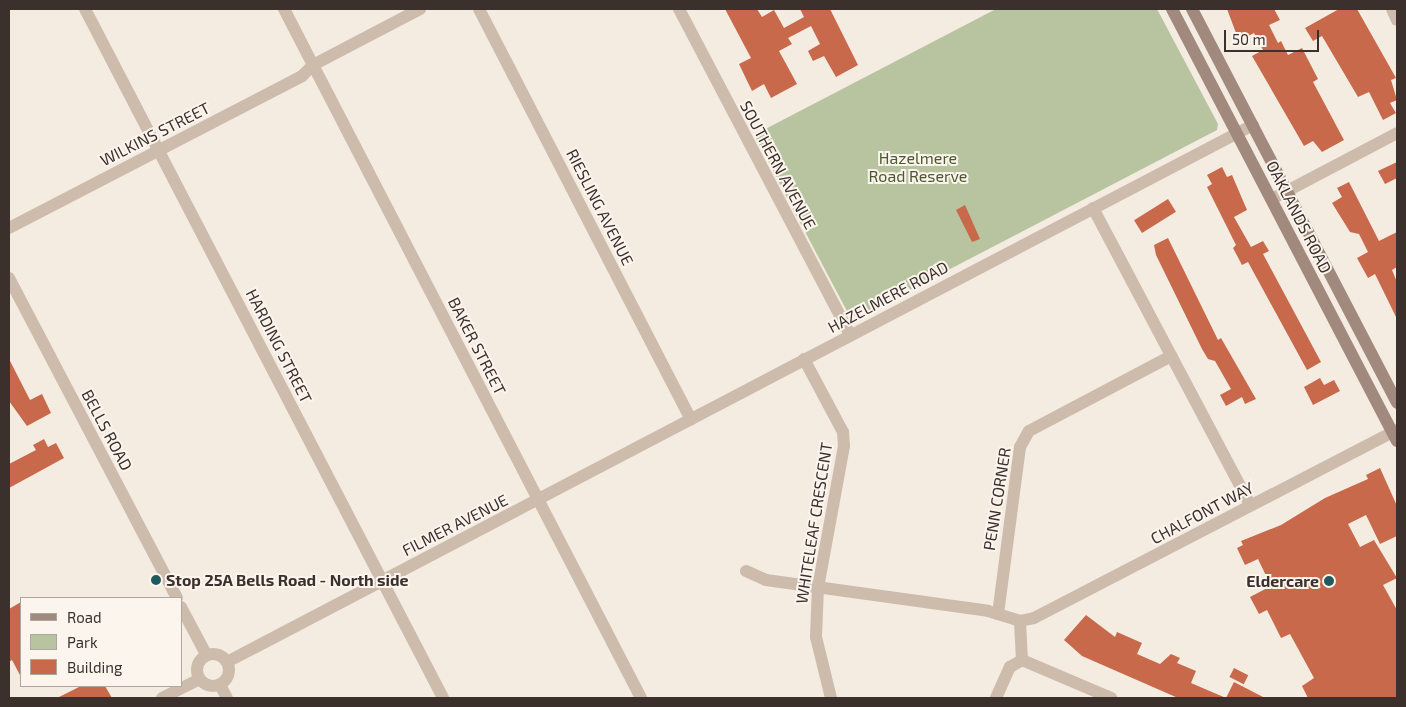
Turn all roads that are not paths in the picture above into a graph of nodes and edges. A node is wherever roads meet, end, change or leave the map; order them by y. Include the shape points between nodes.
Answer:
1 (85, 9) edge
2 (284, 9) edge
3 (420, 9) edge
4 (479, 9) edge
5 (679, 9) edge
6 (1172, 9) edge
7 (1192, 9) edge
8 (1392, 9) edge
9 (1397, 20) edge
10 (313, 65) junction
11 (1253, 125) junction
12 (1238, 133) junction
13 (1397, 133) edge
14 (159, 151) junction
15 (1287, 191) junction
16 (1272, 199) junction
17 (1093, 208) junction
18 (9, 228) edge
19 (9, 278) edge
20 (850, 335) junction
21 (1171, 356) junction
22 (804, 359) junction
23 (1397, 403) edge
24 (691, 420) junction
25 (1396, 434) edge
26 (538, 500) junction
27 (1250, 505) junction
28 (746, 571) dead end
29 (383, 581) junction
30 (818, 587) junction
31 (176, 597) edge
32 (182, 609) edge
33 (998, 614) junction
34 (1020, 621) junction
35 (207, 656) junction
36 (1022, 660) junction
37 (227, 662) junction
38 (200, 679) junction
39 (220, 685) junction
40 (162, 698) edge
41 (227, 698) edge
42 (443, 698) edge
43 (641, 698) edge
44 (831, 698) edge
45 (996, 698) edge
46 (1111, 698) edge

1 - 14 street, HARDING STREET
2 - 10 street, BAKER STREET
3 - 10 street, WILKINS STREET
4 - 24 street, RIESLING AVENUE
5 - 20 street, SOUTHERN AVENUE
6 - 12 main road, OAKLANDS ROAD
7 - 11 main road, OAKLANDS ROAD
8 - 9 street
10 - 14 street, WILKINS STREET via 302,76
10 - 26 street, BAKER STREET
11 - 12 street, HAZELMERE ROAD
11 - 15 main road, OAKLANDS ROAD
12 - 16 main road, OAKLANDS ROAD
12 - 17 street, HAZELMERE ROAD
13 - 15 street
14 - 18 street, WILKINS STREET
14 - 29 street, HARDING STREET
15 - 16 street
15 - 23 main road, OAKLANDS ROAD
16 - 25 main road, OAKLANDS ROAD
17 - 20 street, HAZELMERE ROAD
17 - 21 street
19 - 31 street, BELLS ROAD
20 - 22 street, HAZELMERE ROAD
21 - 27 street
21 - 33 street, PENN CORNER via 1029,431 1020,447
22 - 24 street, HAZELMERE ROAD
22 - 30 street, WHITELEAF CRESCENT via 843,432 844,446
24 - 26 street, HAZELMERE ROAD
25 - 27 street, CHALFONT WAY
26 - 29 street, FILMER AVENUE
26 - 43 street, BAKER STREET
27 - 34 street, CHALFONT WAY via 1034,618
28 - 30 street via 766,580
29 - 37 street, FILMER AVENUE
29 - 42 street, HARDING STREET
30 - 33 street
30 - 44 street, WHITELEAF CRESCENT via 816,637
32 - 35 street
33 - 34 street
34 - 36 street
35 - 37 street via 216,654
35 - 38 street via 199,663
36 - 45 street via 1010,667
36 - 46 street
37 - 39 street via 228,677
38 - 39 street via 207,685
38 - 40 street
39 - 41 street

